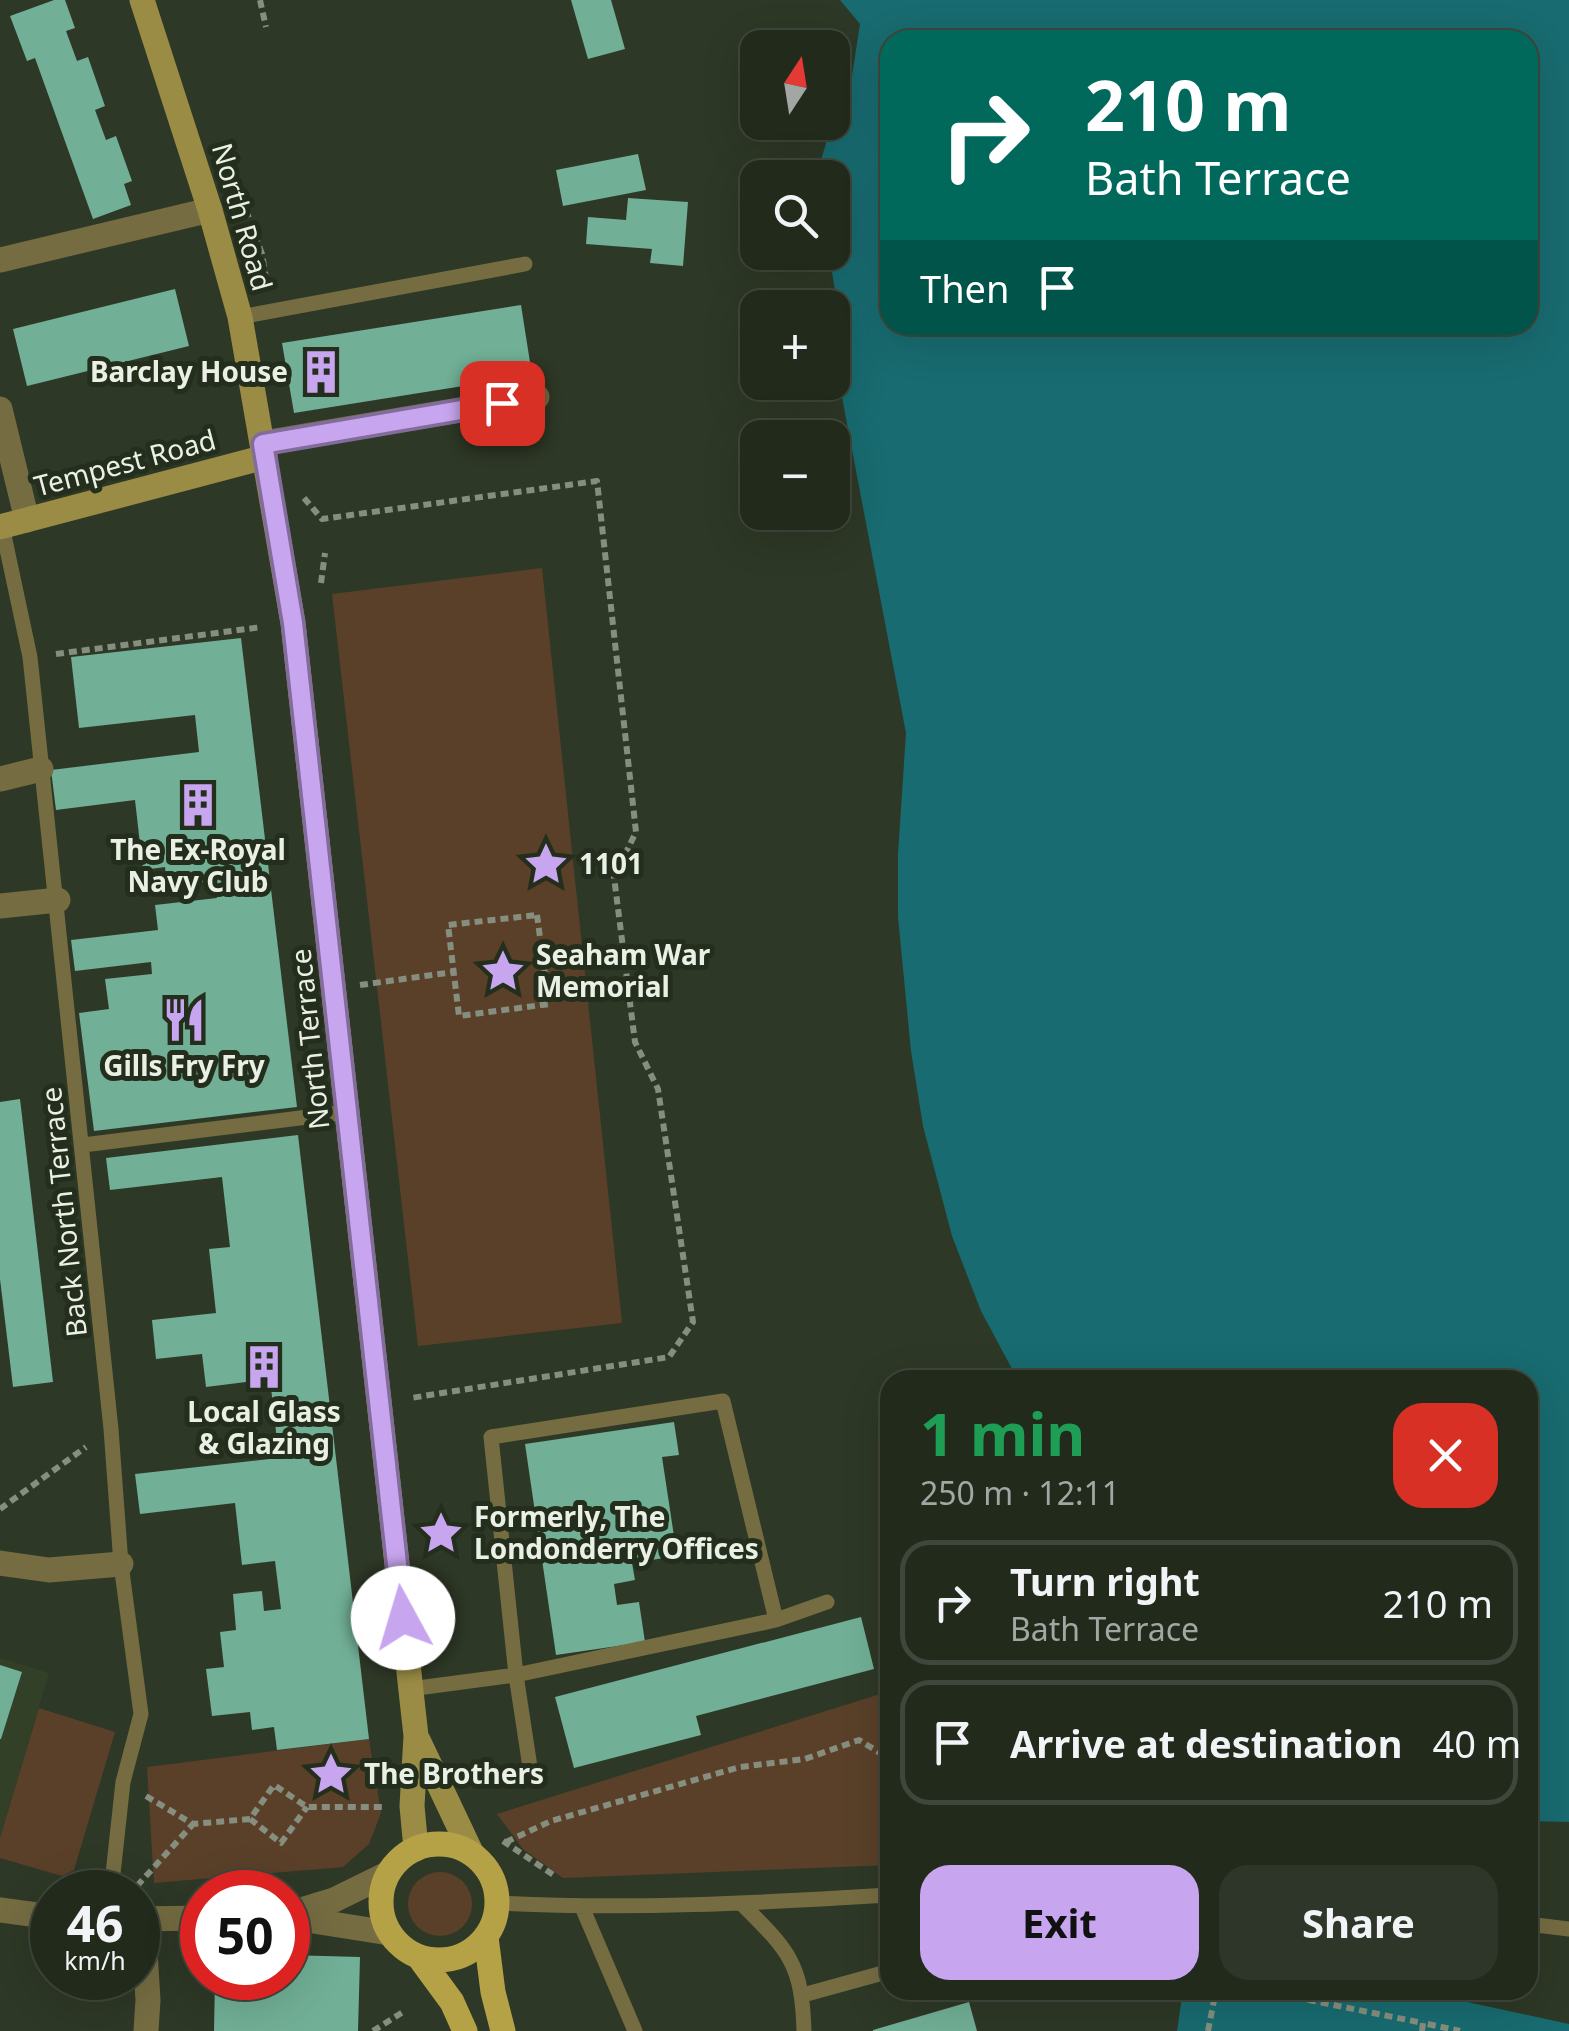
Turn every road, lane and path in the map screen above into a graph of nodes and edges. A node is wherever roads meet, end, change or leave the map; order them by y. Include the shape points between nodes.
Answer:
1 (142, 0) edge
2 (260, 0) edge
3 (266, 27) dead end
4 (210, 210) junction
5 (0, 260) edge
6 (524, 264) dead end
7 (240, 317) junction
8 (538, 397) dead end
9 (0, 408) edge
10 (264, 450) junction
11 (322, 519) dead end
12 (10, 524) edge
13 (293, 623) junction
14 (30, 657) junction
15 (42, 768) junction
16 (0, 780) edge
17 (58, 900) junction
18 (0, 906) edge
19 (623, 950) junction
20 (544, 962) junction
21 (454, 972) junction
22 (334, 988) junction
23 (348, 1112) junction
24 (82, 1145) junction
25 (411, 1398) dead end
26 (112, 1429) junction
27 (0, 1509) edge
28 (0, 1563) edge
29 (121, 1564) junction
30 (827, 1602) dead end
31 (776, 1620) junction
32 (516, 1676) junction
33 (410, 1689) junction
34 (416, 1736) junction
35 (880, 1752) edge
36 (530, 1767) dead end
37 (123, 1782) junction
38 (412, 1806) junction
39 (307, 1807) junction
40 (250, 1819) junction
41 (193, 1824) junction
42 (498, 1835) dead end
43 (504, 1843) junction
44 (416, 1848) junction
45 (472, 1854) junction
46 (113, 1870) edge
47 (152, 1870) edge
48 (387, 1874) junction
49 (555, 1876) dead end
50 (880, 1896) edge
51 (498, 1903) junction
52 (742, 1904) junction
53 (582, 1907) junction
54 (310, 1908) edge
55 (0, 1910) edge
56 (30, 1914) edge
57 (310, 1920) edge
58 (1538, 1925) edge
59 (1569, 1929) edge
60 (389, 1933) junction
61 (486, 1936) junction
62 (420, 1957) junction
63 (880, 1975) edge
64 (803, 1996) junction
65 (148, 2000) edge
66 (1214, 2000) edge
67 (1304, 2000) edge
68 (403, 2012) dead end
69 (1422, 2027) edge
70 (146, 2031) edge
71 (372, 2031) edge
72 (464, 2031) edge
73 (503, 2031) edge
74 (635, 2031) edge
75 (804, 2031) edge
76 (1208, 2031) edge
77 (1460, 2031) edge

1 - 4 main road, North Road
2 - 3 path
4 - 5 street
4 - 7 main road, North Road
6 - 7 lane
7 - 10 main road, North Road
8 - 10 street
9 - 12 street
10 - 12 main road, Tempest Road
10 - 13 main road, North Terrace
11 - 19 path via 597,482 636,832 614,877
12 - 14 lane, Back North Terrace
13 - 14 path
13 - 22 main road, North Terrace
14 - 15 lane, Back North Terrace
15 - 16 street
15 - 17 lane, Back North Terrace
17 - 18 street
17 - 24 lane, Back North Terrace
19 - 20 path
19 - 25 path via 635,1042 658,1089 693,1322 669,1357
20 - 21 path via 549,1004 459,1016
20 - 21 path via 538,915 520,917 448,926
21 - 22 path
22 - 23 main road, North Terrace
23 - 24 lane
23 - 33 main road, North Terrace
24 - 26 lane, Back North Terrace
26 - 27 path
26 - 29 lane, Back North Terrace
28 - 29 street via 49,1570
29 - 37 lane, Back North Terrace via 140,1714
30 - 31 lane
31 - 32 lane
31 - 32 lane via 723,1401 491,1437
32 - 33 lane
32 - 36 lane
33 - 34 main road, North Terrace
34 - 38 main road, North Terrace
34 - 45 main road, North Terrace
35 - 43 path via 859,1740 805,1759 740,1767 551,1821
37 - 41 path
37 - 46 lane, Back North Terrace
38 - 39 path
38 - 44 main road, North Terrace
39 - 40 path via 274,1785
39 - 40 path via 282,1843
40 - 41 path
41 - 47 path
42 - 43 path
43 - 49 path
44 - 45 main road via 454,1846
44 - 48 main road
45 - 51 main road via 486,1866
48 - 54 street
48 - 60 main road via 381,1914
50 - 52 lane
51 - 53 lane
51 - 61 main road
52 - 53 lane
52 - 64 lane via 797,1970
53 - 74 lane
55 - 56 street
57 - 60 street
58 - 59 lane
60 - 62 main road
61 - 62 main road via 457,1958
61 - 73 main road
62 - 72 main road
63 - 64 lane
64 - 75 lane
65 - 70 street
66 - 76 path
67 - 69 path
68 - 71 path
69 - 77 path

